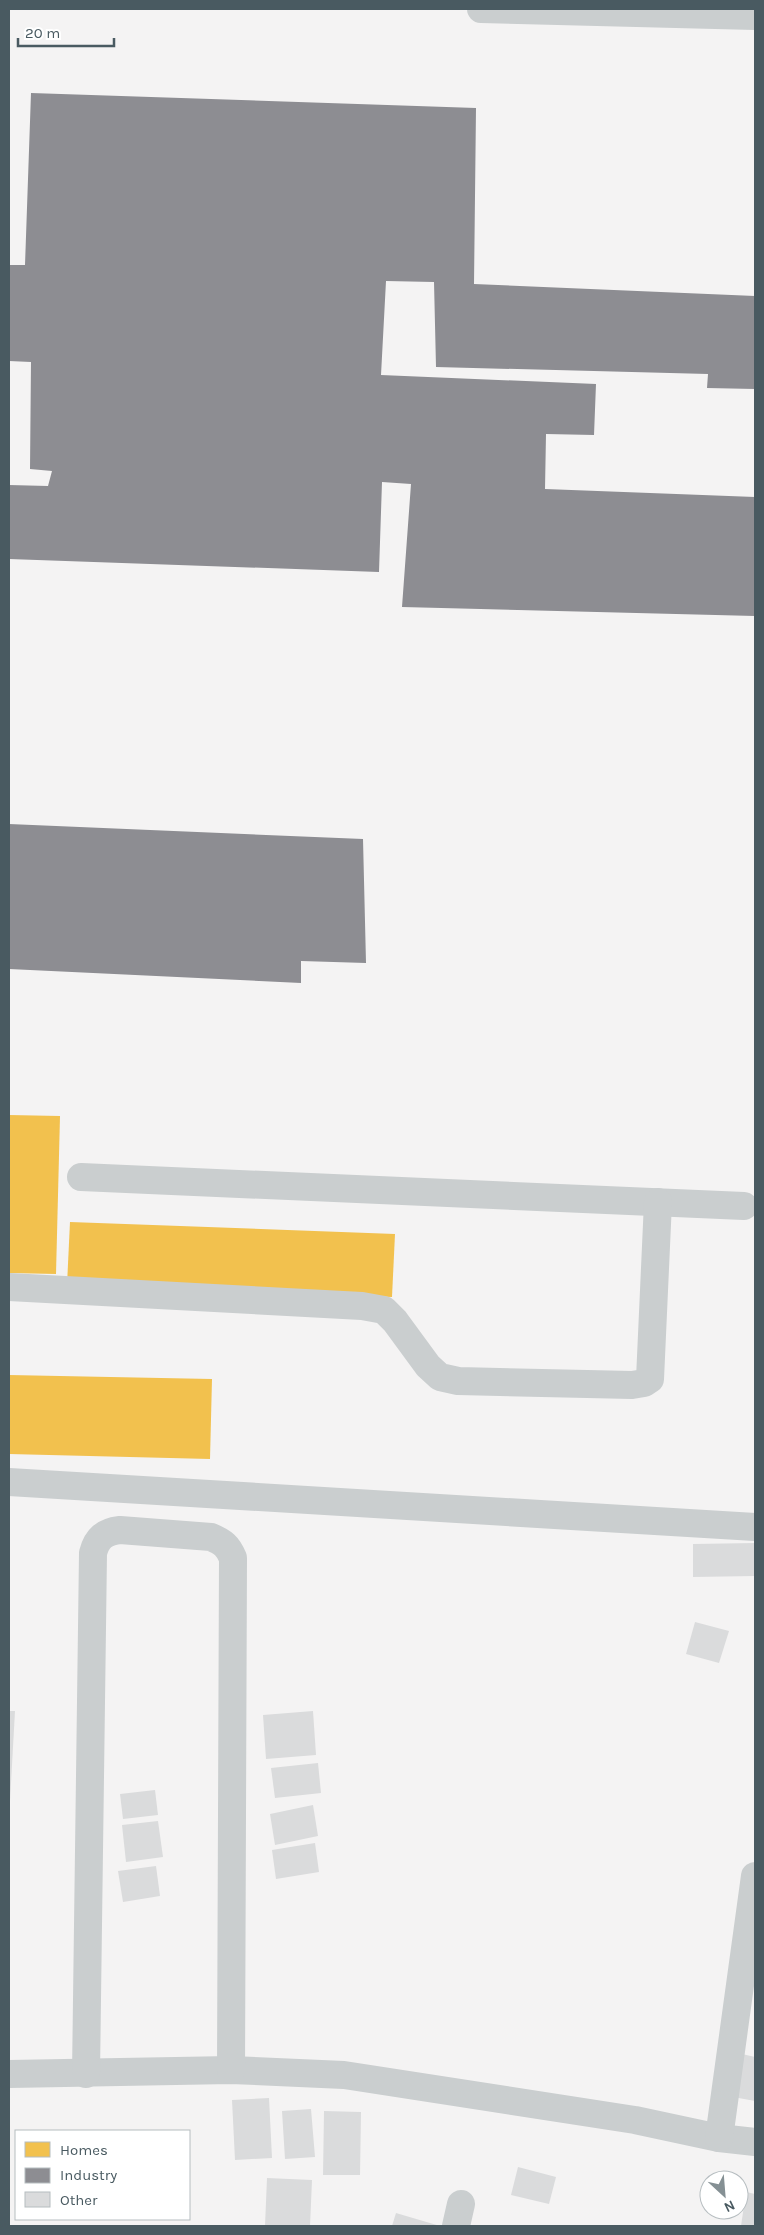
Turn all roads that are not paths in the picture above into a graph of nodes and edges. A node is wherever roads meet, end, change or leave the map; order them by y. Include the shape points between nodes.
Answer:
1 (481, 9) edge
2 (755, 16) edge
3 (80, 1177) dead end
4 (658, 1202) junction
5 (744, 1206) dead end
6 (9, 1287) edge
7 (9, 1482) edge
8 (755, 1527) edge
9 (755, 1876) edge
10 (231, 2070) junction
11 (9, 2074) edge
12 (86, 2074) junction
13 (719, 2138) junction
14 (755, 2142) edge

1 - 2 street
3 - 4 street
4 - 5 street
4 - 6 street via 650,1380 632,1386 458,1381 440,1377 384,1310 362,1306
7 - 8 street
9 - 13 street
10 - 12 street
10 - 12 street via 233,1558 222,1541 211,1537 120,1530 99,1538 93,1553
10 - 13 street via 344,2075 635,2120
11 - 12 street
13 - 14 street

